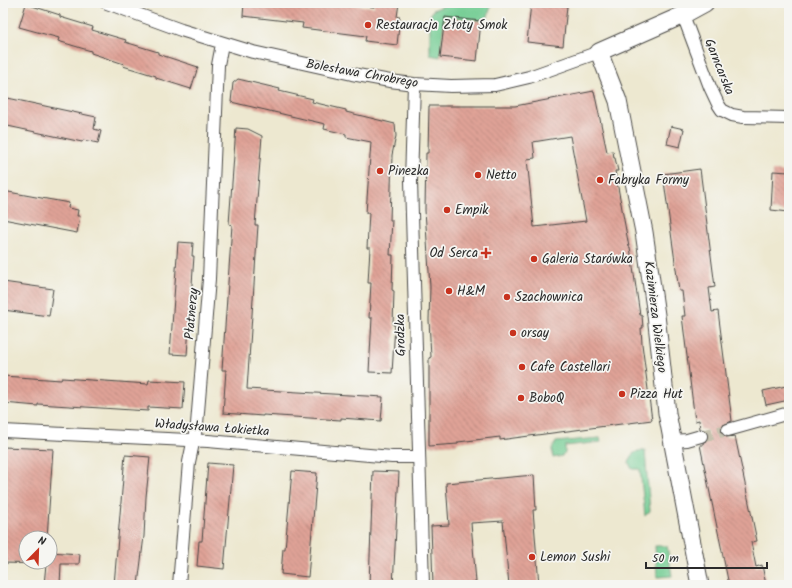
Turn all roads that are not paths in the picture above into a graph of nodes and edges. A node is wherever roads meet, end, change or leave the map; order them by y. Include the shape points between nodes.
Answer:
1 (107, 3) edge
2 (705, 3) edge
3 (683, 15) junction
4 (222, 44) junction
5 (599, 52) junction
6 (414, 84) junction
7 (789, 118) edge
8 (789, 414) edge
9 (728, 430) tunnel mouth
10 (3, 431) edge
11 (701, 436) tunnel mouth
12 (193, 441) junction
13 (672, 441) junction
14 (419, 457) junction
15 (179, 585) edge
16 (423, 585) edge
17 (700, 585) edge

1 - 4 street, Bolesława Chrobrego
2 - 3 street, Bolesława Chrobrego
3 - 5 street, Bolesława Chrobrego
3 - 7 street, Garncarska via 710,87 722,110 743,117
4 - 6 street, Bolesława Chrobrego via 352,74
4 - 12 street, Płatnerzy via 218,65 209,279 197,424
5 - 6 street, Bolesława Chrobrego via 529,77 495,85
5 - 13 street, Kazimierza Wielkiego via 618,101 642,224
6 - 14 street, Grodzka via 411,181
8 - 9 street
10 - 12 street, Władysława Łokietka
11 - 13 street
12 - 14 street, Władysława Łokietka
12 - 15 street, Płatnerzy
13 - 17 street, Kazimierza Wielkiego
14 - 16 street, Grodzka

